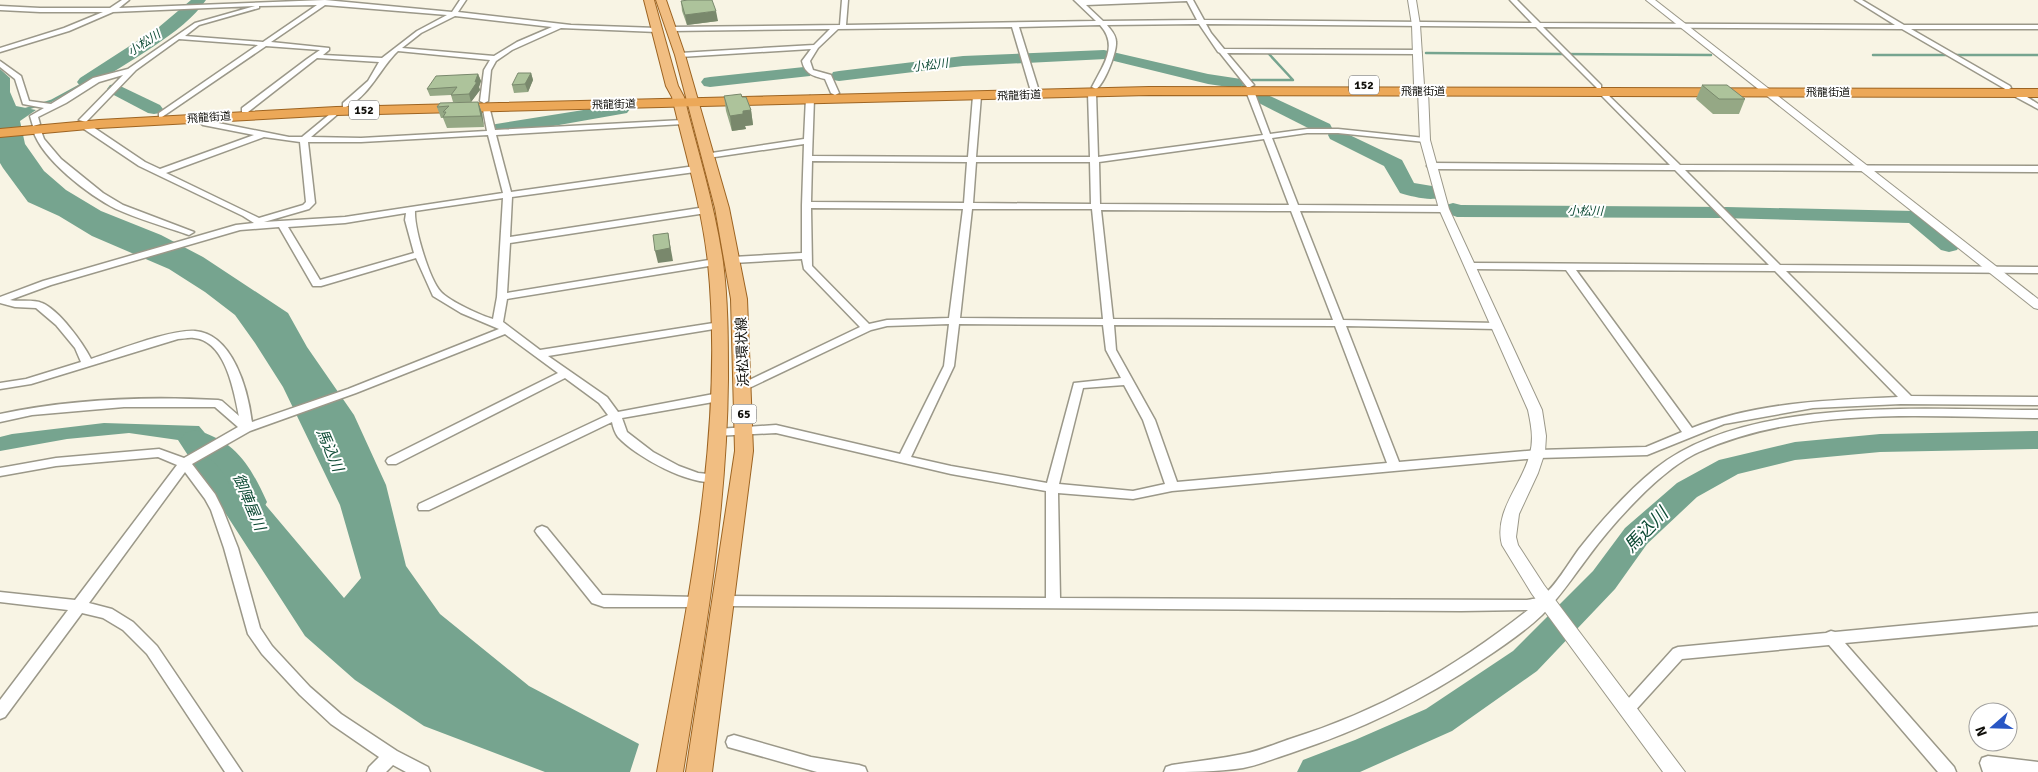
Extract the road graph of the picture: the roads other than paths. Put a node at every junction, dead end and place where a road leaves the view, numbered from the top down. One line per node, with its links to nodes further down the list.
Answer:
1 (126, 0): 19 (street)
2 (225, 0): 17 (street)
3 (279, 0): 16 (street)
4 (463, 0): 20 (street)
5 (649, 0): 32 (main road, 浜松環状線 / 65)
6 (661, 0): 31 (main road, 浜松環状線 / 65)
7 (845, 0): 27 (street)
8 (1185, 0): 15 (street)
9 (1190, 0): 21 (street)
10 (1412, 0): 24 (street)
11 (1513, 0): 25 (street)
12 (1650, 0): 28 (street)
13 (1858, 0): 29 (street)
14 (326, 2): 16 (street); 20 (street); 34 (street)
15 (1079, 2): 22 (street)
16 (270, 3): 17 (street); 33 (street)
17 (215, 5): 19 (street)
18 (0, 8): 19 (street)
19 (114, 9): 37 (street)
20 (454, 14): 26 (street); 36 (street)
21 (1202, 22): 22 (street); 24 (street); 38 (street)
22 (1101, 23): 23 (street); 52 (street)
23 (1015, 25): 27 (street); 46 (street)
24 (1416, 25): 25 (street); 39 (street)
25 (1537, 25): 28 (street); 50 (street)
26 (559, 26): 32 (street); 42 (street)
27 (840, 26): 31 (street); 35 (street)
28 (1683, 26): 29 (street); 51 (street)
29 (1904, 27): 30 (street); 53 (street)
30 (2038, 27)
31 (670, 29): 40 (main road, 浜松環状線 / 65)
32 (657, 30): 58 (main road, 浜松環状線 / 65)
33 (178, 38): 34 (street); 45 (street)
34 (263, 44): 41 (street); 64 (street)
35 (816, 47): 40 (street); 54 (street)
36 (396, 49): 42 (street); 43 (street)
37 (0, 50)
38 (1220, 51): 39 (street); 47 (street)
39 (1418, 52): 48 (street)
40 (680, 55): 58 (main road, 浜松環状線 / 65)
41 (316, 56): 43 (street); 63 (street)
42 (495, 58): 59 (street)
43 (384, 60): 62 (street)
44 (0, 63): 60 (street)
45 (129, 71): 60 (street); 67 (street)
46 (1034, 88): 52 (highway, 飛龍街道 / 152); 54 (highway, 飛龍街道 / 152)
47 (1250, 88): 48 (highway, 飛龍街道 / 152); 52 (highway, 飛龍街道 / 152); 73 (street)
48 (1421, 88): 50 (highway, 飛龍街道 / 152); 75 (street)
49 (2038, 88): 53 (highway, 飛龍街道 / 152)
50 (1600, 89): 51 (highway, 飛龍街道 / 152); 82 (street)
51 (1763, 89): 53 (highway, 飛龍街道 / 152); 83 (street)
52 (1094, 90): 56 (highway, 飛龍街道 / 152); 80 (street)
53 (2011, 90): 55 (highway, 飛龍街道 / 152); 61 (street)
54 (835, 93): 58 (highway, 飛龍街道 / 152)
55 (2038, 93)
56 (977, 96): 57 (highway, 飛龍街道 / 152); 79 (street)
57 (810, 98): 58 (highway, 飛龍街道 / 152); 76 (street)
58 (684, 99): 59 (highway, 飛龍街道 / 152); 66 (main road, 浜松環状線 / 65); 77 (main road, 浜松環状線 / 65)
59 (485, 104): 62 (highway, 飛龍街道 / 152); 70 (street)
60 (50, 106): 69 (street)
61 (2038, 107)
62 (341, 108): 63 (highway, 飛龍街道 / 152); 65 (highway, 飛龍街道 / 152); 74 (street)
63 (245, 110): 64 (highway, 飛龍街道 / 152)
64 (162, 115): 67 (highway, 飛龍街道 / 152)
65 (198, 118): 67 (highway, 飛龍街道 / 152); 72 (street)
66 (683, 122): 70 (street); 84 (main road, 浜松環状線 / 65)
67 (84, 123): 69 (highway, 飛龍街道 / 152); 86 (street)
68 (0, 127): 69 (highway, 飛龍街道 / 152)
69 (37, 127): 71 (highway, 飛龍街道 / 152); 99 (street)
70 (493, 132): 74 (street); 87 (street)
71 (0, 133)
72 (262, 135): 74 (street); 86 (street)
73 (1268, 136): 75 (street); 80 (street); 92 (street)
74 (304, 139): 88 (street)
75 (1425, 140): 81 (street)
76 (809, 142): 77 (street); 78 (street)
77 (708, 156): 103 (main road, 浜松環状線 / 65)
78 (809, 158): 79 (street); 89 (street)
79 (971, 159): 80 (street); 90 (street)
80 (1094, 160): 91 (street)
81 (1431, 166): 82 (street); 94 (street)
82 (1675, 166): 83 (street); 106 (street)
83 (1863, 168): 85 (street); 107 (street)
84 (695, 169): 87 (street); 95 (main road, 浜松環状線 / 65)
85 (2038, 169)
86 (160, 172): 96 (street)
87 (508, 196): 93 (street); 100 (street)
88 (309, 204): 96 (street); 98 (street)
89 (806, 204): 90 (street); 102 (street)
90 (968, 205): 91 (street); 112 (street)
91 (1096, 206): 92 (street); 113 (street)
92 (1295, 207): 94 (street); 114 (street)
93 (410, 209): 98 (street); 101 (street)
94 (1444, 209): 104 (street)
95 (706, 210): 100 (street); 103 (main road, 浜松環状線 / 65)
96 (260, 223): 97 (street); 99 (street)
97 (281, 223): 98 (street); 101 (street)
98 (311, 223)
99 (191, 236): 110 (street)
100 (505, 240): 109 (street)
101 (420, 254): 116 (street)
102 (807, 256): 103 (street); 118 (street)
103 (724, 261): 109 (street); 115 (main road, 浜松環状線 / 65); 124 (main road, 浜松環状線 / 65)
104 (1471, 266): 105 (street); 117 (street)
105 (1569, 267): 106 (street); 134 (street)
106 (1778, 268): 107 (street); 126 (street)
107 (1993, 270): 108 (street); 111 (street)
108 (2038, 270)
109 (502, 297): 116 (street)
110 (0, 300): 120 (street)
111 (2038, 305)
112 (954, 321): 113 (street); 118 (street); 136 (street)
113 (1107, 323): 114 (street); 122 (street)
114 (1340, 323): 117 (street); 139 (street)
115 (720, 325): 119 (street); 125 (main road, 浜松環状線 / 65)
116 (502, 326): 119 (street); 131 (street)
117 (1497, 326): 135 (street)
118 (866, 328): 124 (street)
119 (538, 354): 121 (street)
120 (88, 364): 123 (street); 131 (street)
121 (565, 374): 129 (street); 137 (street)
122 (1128, 381): 142 (street); 143 (street)
123 (0, 386)
124 (743, 387): 132 (main road, 浜松環状線 / 65)
125 (719, 397): 129 (street); 133 (main road, 浜松環状線 / 65)
126 (1908, 400): 127 (street); 134 (street)
127 (2038, 401)
128 (2038, 414): 148 (street)
129 (615, 416): 141 (street); 144 (street)
130 (0, 418): 131 (street)
131 (246, 428): 138 (street)
132 (744, 430): 133 (street); 136 (street); 147 (main road, 浜松環状線 / 65)
133 (718, 433): 141 (main road, 浜松環状線 / 65)
134 (1689, 433): 135 (street)
135 (1538, 454): 139 (street); 148 (street)
136 (904, 459): 143 (street)
137 (392, 461)
138 (185, 463): 140 (street); 151 (street); 157 (street)
139 (1394, 466): 142 (street)
140 (0, 472)
141 (714, 478): 149 (main road, 浜松環状線 / 65)
142 (1172, 487): 143 (street)
143 (1052, 488): 150 (street)
144 (424, 507)
145 (542, 531): 149 (street)
146 (0, 597): 151 (street)
147 (724, 601): 150 (street); 164 (main road, 浜松環状線 / 65)
148 (1546, 601): 150 (street); 154 (street); 166 (street)
149 (699, 602): 163 (main road, 浜松環状線 / 65)
150 (1053, 603)
151 (77, 606): 155 (street); 160 (street)
152 (2038, 619): 153 (street)
153 (1831, 637): 154 (street); 168 (street)
154 (1627, 709): 167 (street)
155 (0, 712)
156 (734, 742): 165 (street)
157 (391, 756): 161 (street); 162 (street)
158 (1991, 769): 159 (street)
159 (2038, 769)
160 (234, 772)
161 (375, 772)
162 (422, 772)
163 (670, 772)
164 (699, 772)
165 (859, 772)
166 (1172, 772)
167 (1675, 772)
168 (1948, 772)

